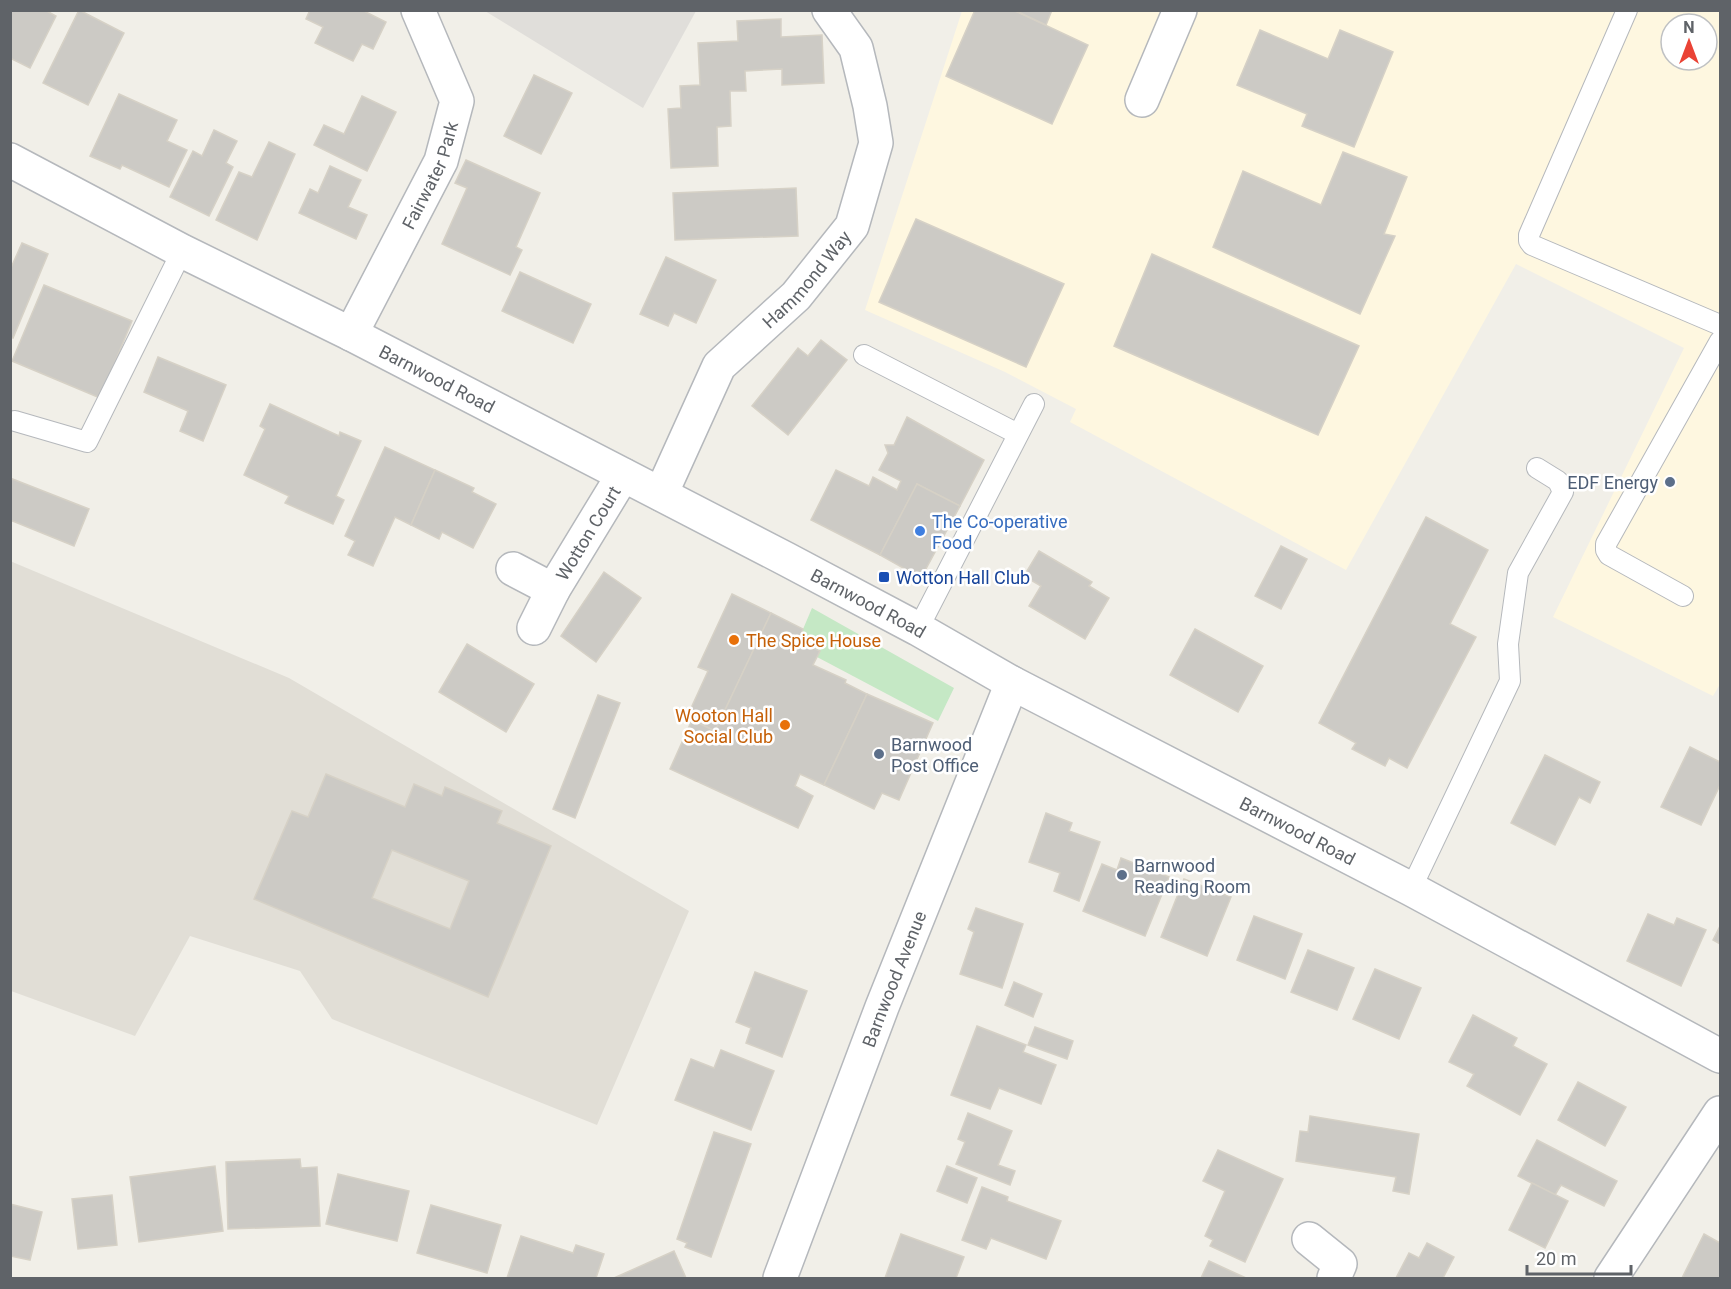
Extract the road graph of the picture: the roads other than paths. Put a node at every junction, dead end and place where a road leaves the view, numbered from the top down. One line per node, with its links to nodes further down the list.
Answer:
1 (418, 10): 9 (street, Fairwater Park)
2 (829, 10): 17 (street, Hammond Way)
3 (1180, 10): 5 (street)
4 (1627, 10): 8 (lane)
5 (1142, 100)
6 (10, 160): 7 (street, Barnwood Road)
7 (182, 251): 9 (street, Barnwood Road); 13 (lane)
8 (1720, 325)
9 (351, 334): 16 (street, Barnwood Road)
10 (1720, 341): 20 (lane)
11 (864, 355): 14 (lane)
12 (1034, 404): 14 (lane)
13 (15, 421)
14 (1018, 434): 22 (lane)
15 (1537, 468): 24 (lane)
16 (623, 475): 17 (street, Barnwood Road); 19 (street, Wotton Court)
17 (661, 494): 22 (street, Barnwood Road)
18 (513, 569): 19 (street, Wotton Court)
19 (553, 590): 21 (street, Wotton Court)
20 (1683, 596)
21 (534, 628)
22 (918, 629): 23 (street, Barnwood Road)
23 (1012, 683): 24 (street, Barnwood Road); 28 (street, Barnwood Avenue)
24 (1412, 889): 25 (street, Barnwood Road)
25 (1720, 1056)
26 (1720, 1113): 30 (street)
27 (1309, 1239): 29 (street)
28 (780, 1278)
29 (1334, 1278)
30 (1611, 1278)

